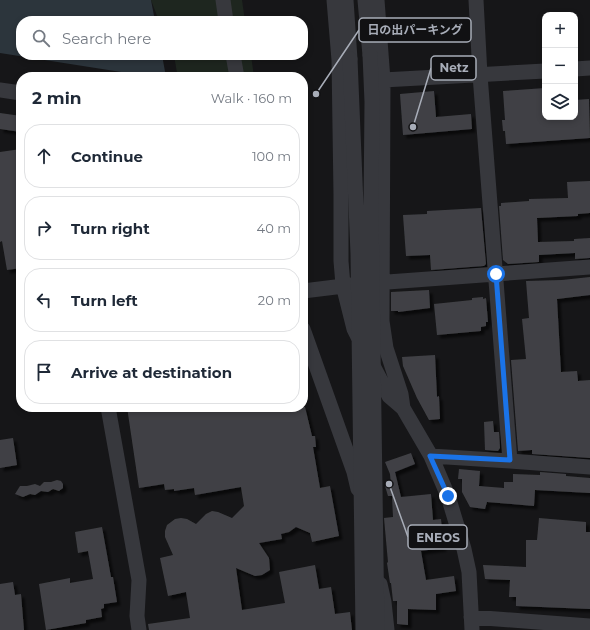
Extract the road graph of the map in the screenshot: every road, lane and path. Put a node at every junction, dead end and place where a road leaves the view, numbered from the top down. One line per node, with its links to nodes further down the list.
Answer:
1 (223, 0): 7 (street)
2 (334, 0): 20 (street)
3 (346, 0): 31 (street, bridge)
4 (365, 0): 32 (street, bridge)
5 (377, 0): 14 (street)
6 (476, 0): 13 (street)
7 (225, 16)
8 (234, 60): 12 (street)
9 (590, 68): 10 (street)
10 (578, 69)
11 (542, 71): 13 (street)
12 (236, 72)
13 (480, 75): 14 (street); 18 (street)
14 (383, 80): 19 (street)
15 (0, 90): 16 (street)
16 (16, 92)
17 (590, 267): 18 (street)
18 (496, 274): 19 (street); 26 (street)
19 (382, 283): 20 (street); 23 (street)
20 (343, 285): 21 (street); 23 (street)
21 (308, 290)
22 (308, 343): 33 (street)
23 (403, 408): 25 (street)
24 (109, 412): 30 (street)
25 (430, 456): 26 (street); 28 (street)
26 (510, 460): 27 (street)
27 (590, 467)
28 (471, 623): 29 (street)
29 (590, 626)
30 (139, 630)
31 (363, 630)
32 (377, 630)
33 (387, 630)

